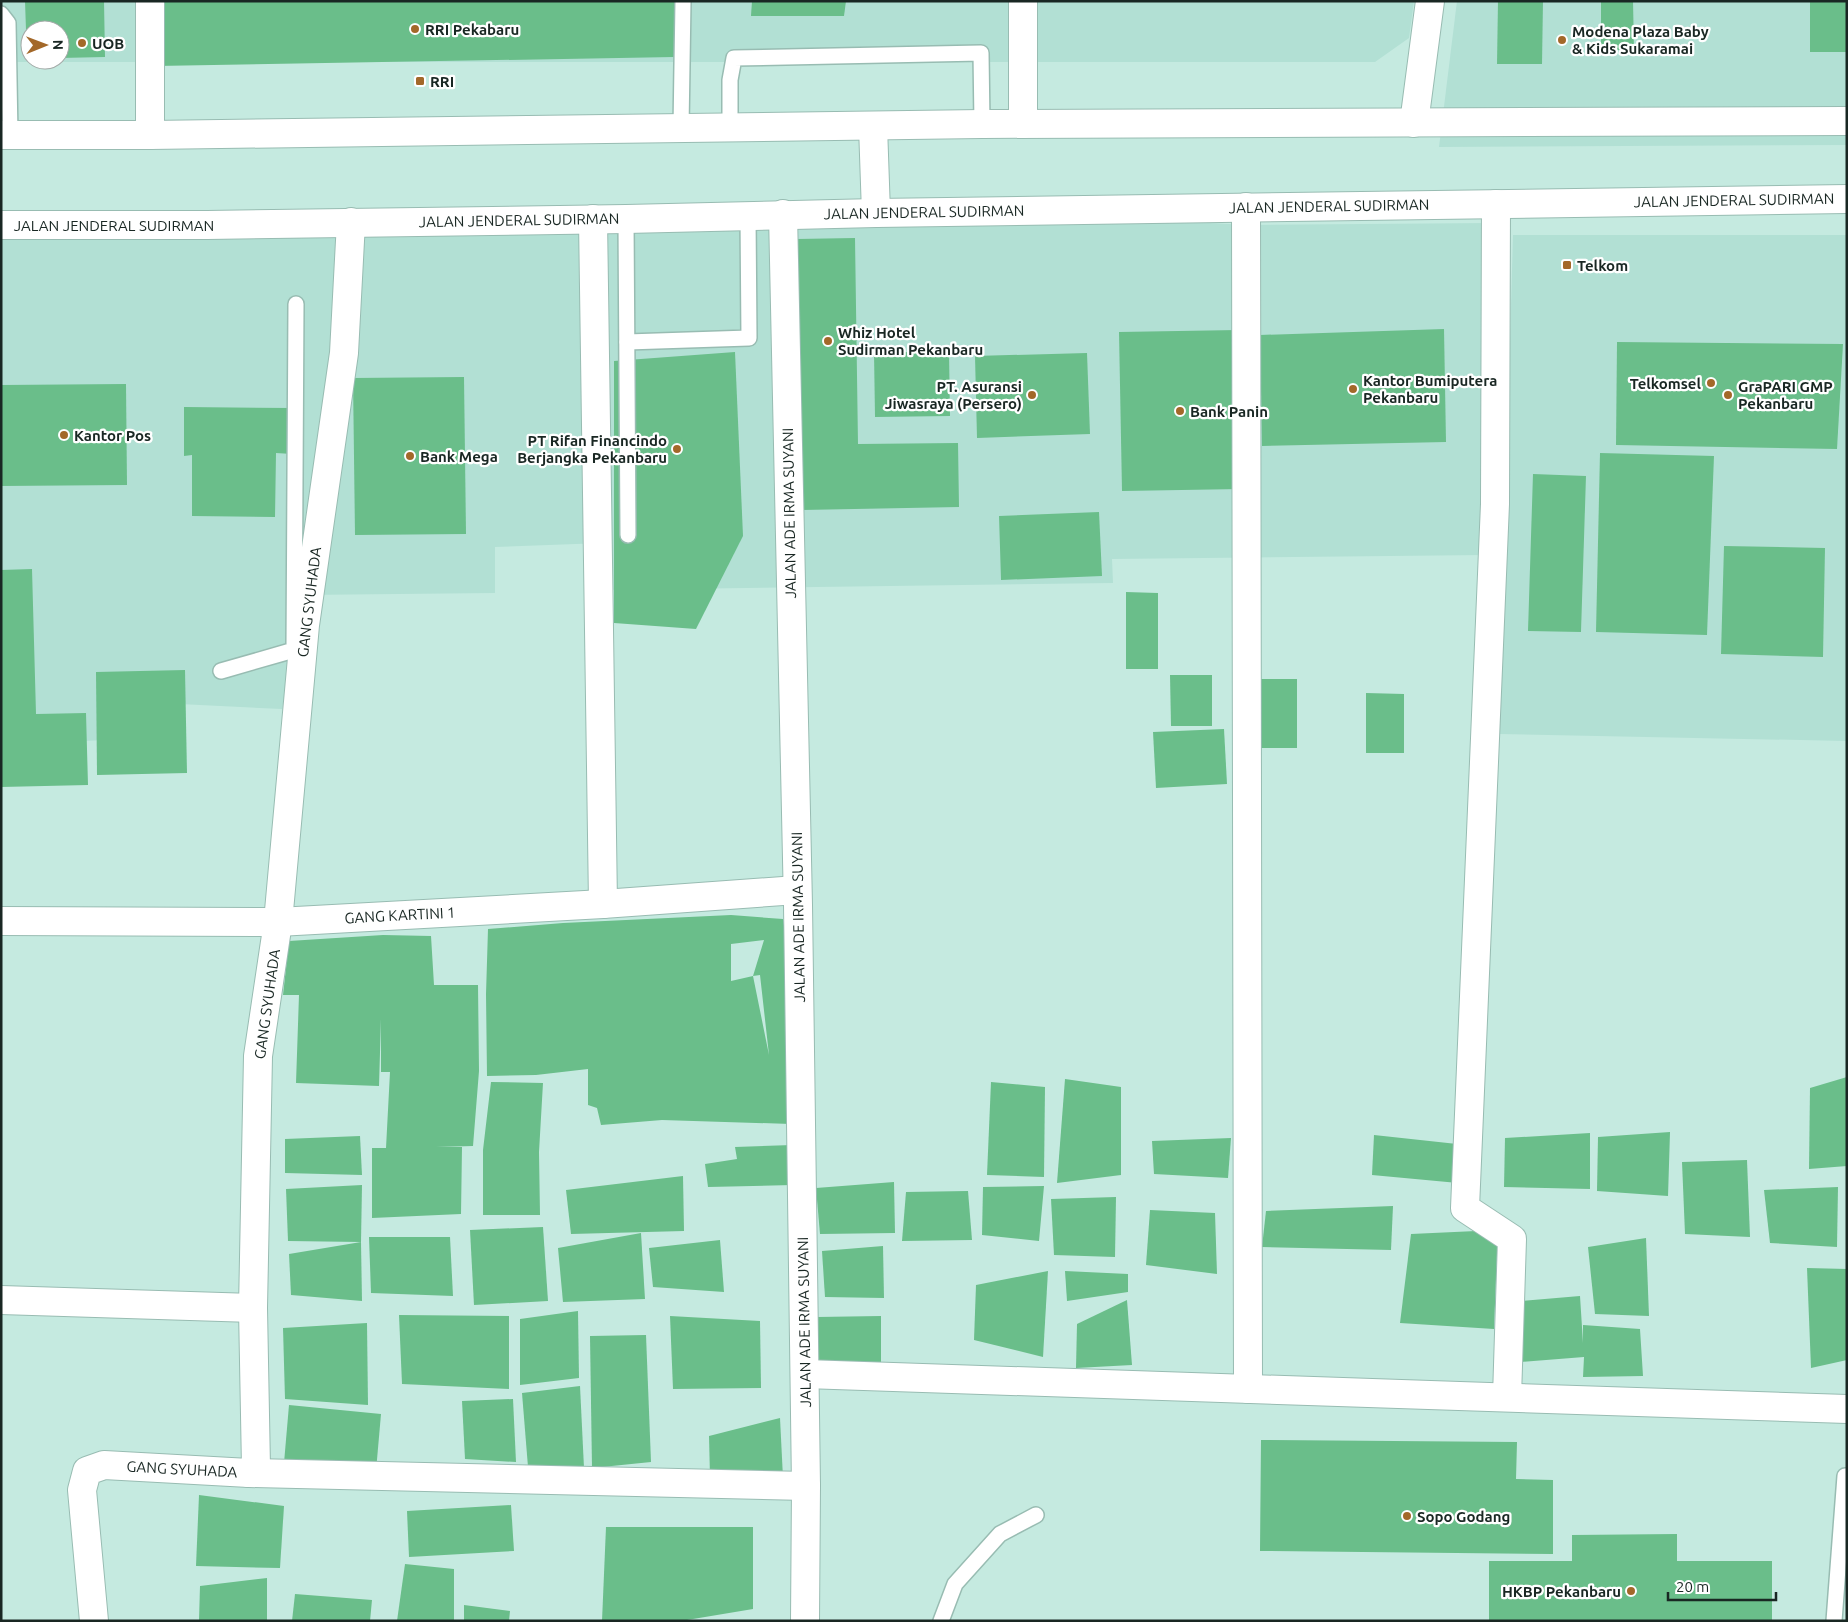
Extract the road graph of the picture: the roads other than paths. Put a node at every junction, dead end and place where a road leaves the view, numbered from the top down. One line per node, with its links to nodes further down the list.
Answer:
1 (150, 1): 13 (street)
2 (683, 1): 12 (lane)
3 (1023, 1): 9 (street)
4 (1430, 1): 7 (street)
5 (1, 14): 14 (lane)
6 (1847, 121): 7 (street)
7 (1414, 123): 9 (street)
8 (982, 124): 9 (street); 10 (street); 11 (lane)
9 (1023, 124)
10 (873, 126): 11 (street); 18 (street)
11 (730, 127): 12 (street)
12 (681, 128): 13 (street)
13 (150, 134): 14 (street)
14 (6, 135)
15 (1847, 199): 16 (street, JALAN JENDERAL SUDIRMAN)
16 (1496, 204): 17 (street, JALAN JENDERAL SUDIRMAN); 37 (street)
17 (1246, 207): 18 (street, JALAN JENDERAL SUDIRMAN); 36 (street)
18 (876, 212): 19 (street, JALAN JENDERAL SUDIRMAN)
19 (782, 214): 20 (street, JALAN JENDERAL SUDIRMAN); 29 (street, JALAN ADE IRMA SUYANI)
20 (748, 215): 22 (street, JALAN JENDERAL SUDIRMAN); 26 (lane)
21 (593, 219): 22 (street, JALAN JENDERAL SUDIRMAN); 23 (street, JALAN JENDERAL SUDIRMAN); 30 (street)
22 (626, 219): 26 (lane)
23 (351, 222): 24 (street, JALAN JENDERAL SUDIRMAN); 32 (street, GANG SYUHADA)
24 (1, 225)
25 (296, 304): 28 (lane)
26 (627, 342): 27 (lane)
27 (628, 535)
28 (221, 671)
29 (797, 890): 30 (street, GANG KARTINI 1); 35 (street, JALAN ADE IRMA SUYANI)
30 (603, 904): 32 (street, GANG KARTINI 1)
31 (1, 921): 32 (street, GANG KARTINI 1)
32 (278, 922): 34 (street, GANG SYUHADA)
33 (1, 1300): 34 (street)
34 (253, 1308): 39 (street, GANG SYUHADA)
35 (805, 1374): 36 (street); 41 (street, JALAN ADE IRMA SUYANI)
36 (1248, 1388): 37 (street)
37 (1507, 1397): 38 (street)
38 (1847, 1409)
39 (249, 1473): 41 (street); 43 (street, GANG SYUHADA)
40 (1847, 1476): 46 (lane)
41 (806, 1486): 44 (street, JALAN ADE IRMA SUYANI)
42 (1036, 1515): 45 (lane)
43 (94, 1621)
44 (805, 1621)
45 (940, 1621)
46 (1834, 1621)

